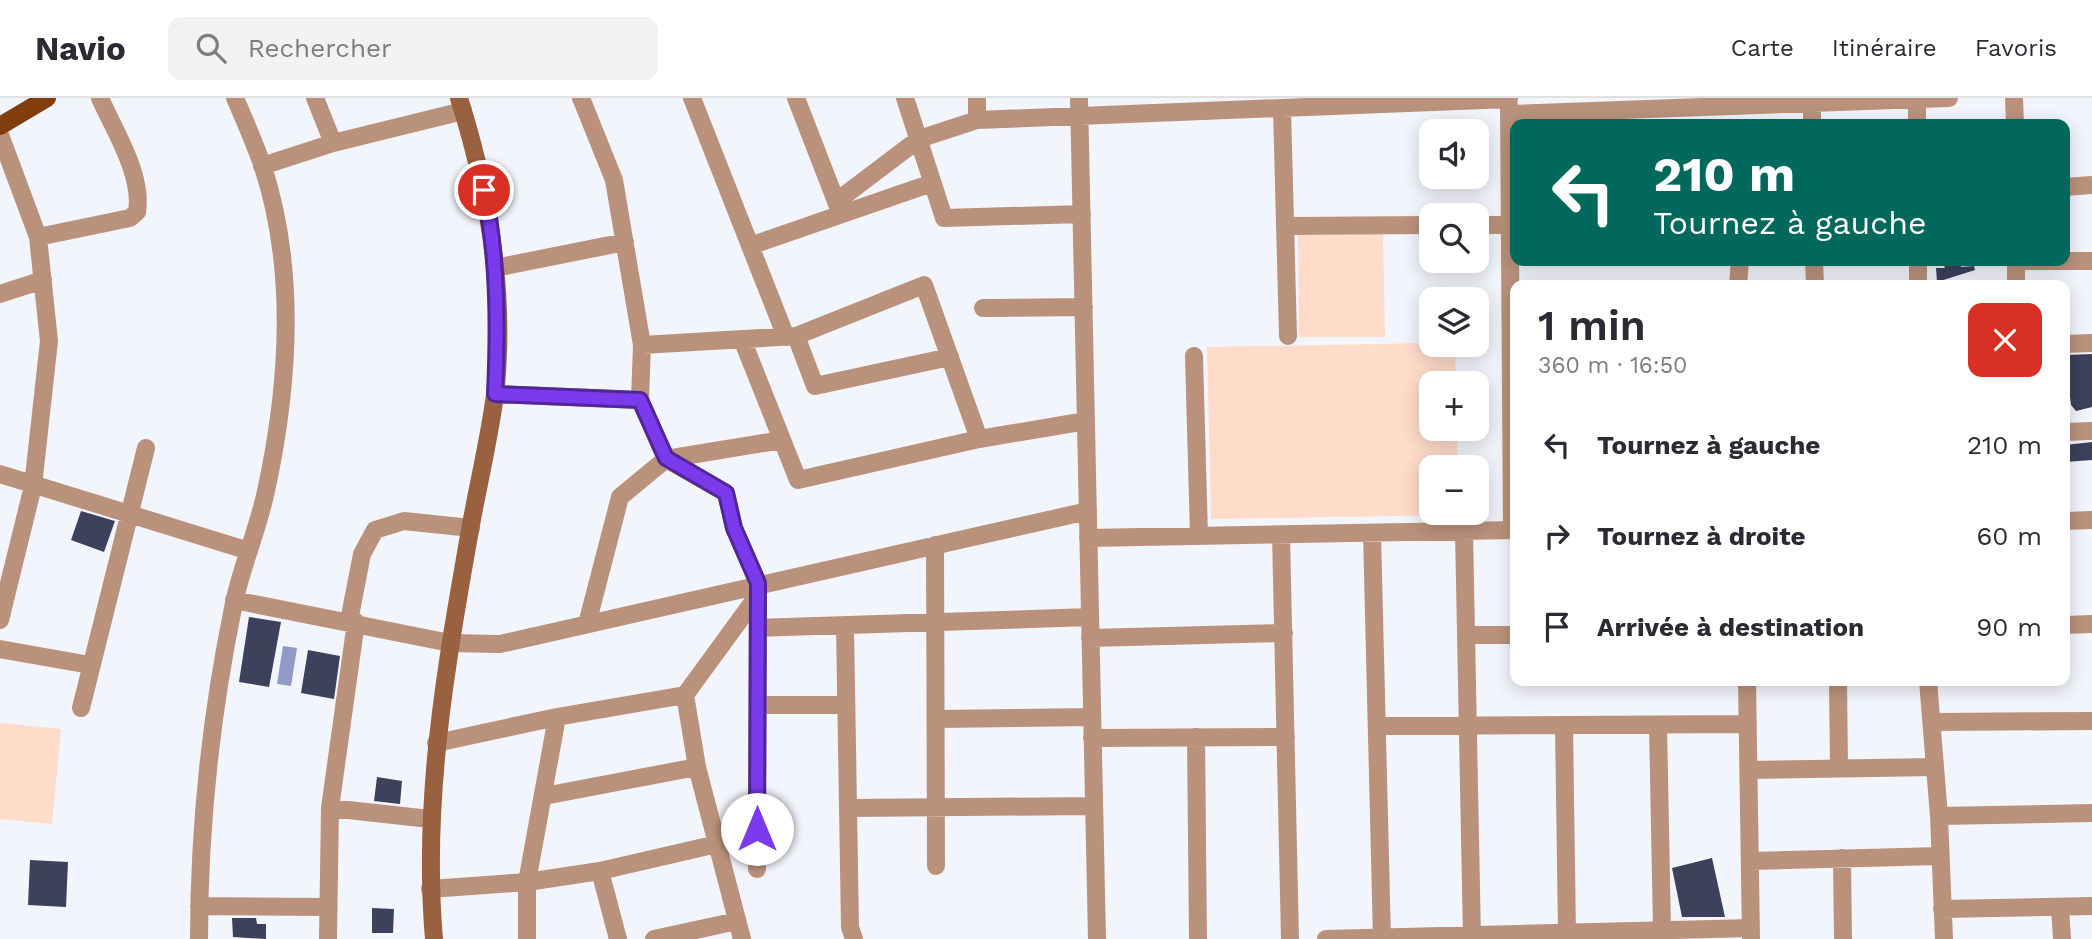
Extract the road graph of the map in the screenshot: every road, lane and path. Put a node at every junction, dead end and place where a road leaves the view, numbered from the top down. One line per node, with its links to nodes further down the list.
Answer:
1 (47, 98): 19 (main road)
2 (100, 98): 44 (street)
3 (236, 98): 34 (street)
4 (315, 98): 33 (street)
5 (581, 98): 45 (street)
6 (692, 98): 46 (street)
7 (796, 98): 38 (street)
8 (905, 98): 32 (street)
9 (977, 98): 28 (street)
10 (1079, 98): 24 (street)
11 (1949, 98): 13 (street)
12 (2014, 98): 27 (street)
13 (1917, 99): 18 (street); 26 (street)
14 (1412, 100): 16 (street); 22 (street)
15 (1776, 101): 17 (street); 18 (street)
16 (1320, 102): 23 (street)
17 (1699, 103): 22 (street)
18 (1812, 103): 25 (street)
19 (25, 104): 29 (main road)
20 (461, 104): 33 (street); 49 (street)
21 (1239, 104): 23 (street); 24 (street)
22 (1509, 104): 30 (street)
23 (1282, 108): 43 (street)
24 (1080, 117): 28 (street); 39 (street)
25 (1812, 119)
26 (1917, 119)
27 (2015, 119)
28 (977, 120): 32 (street)
29 (0, 126)
30 (1510, 130)
31 (0, 135): 44 (street)
32 (919, 139): 35 (street); 38 (street)
33 (333, 143): 34 (street)
34 (262, 166): 85 (street)
35 (932, 183): 38 (street); 39 (street)
36 (2092, 185): 37 (street)
37 (2070, 187)
38 (839, 207): 46 (street)
39 (1082, 214): 52 (street)
40 (1419, 225): 43 (street)
41 (1489, 225): 42 (street)
42 (1510, 225)
43 (1285, 226): 54 (street)
44 (38, 237): 50 (street)
45 (625, 242): 49 (street); 59 (street)
46 (750, 246): 55 (street)
47 (2070, 261): 48 (street)
48 (2092, 261)
49 (495, 268): 62 (street)
50 (43, 280): 51 (street); 72 (street)
51 (0, 294)
52 (1084, 307): 53 (street); 64 (street)
53 (983, 308)
54 (1288, 336)
55 (791, 337): 56 (street); 61 (street); 61 (street)
56 (742, 339): 59 (street); 68 (street)
57 (2092, 343): 58 (street)
58 (2070, 344)
59 (642, 345): 63 (street)
60 (1194, 356): 82 (street)
61 (950, 357): 67 (street)
62 (495, 394): 63 (street); 77 (street)
63 (640, 400): 70 (street)
64 (1086, 421): 67 (street); 73 (street)
65 (2092, 431): 66 (street)
66 (2070, 432)
67 (979, 439): 68 (street)
68 (782, 440): 70 (street)
69 (146, 448): 74 (street)
70 (666, 458): 86 (street); 92 (street)
71 (0, 474): 72 (street)
72 (33, 486): 74 (street); 89 (street)
73 (1088, 511): 83 (street); 84 (street)
74 (129, 515): 85 (street); 103 (street)
75 (2070, 520): 76 (street)
76 (2092, 520)
77 (471, 528): 90 (street); 101 (street)
78 (1510, 530): 79 (street)
79 (1464, 531): 80 (street); 98 (street)
80 (1372, 533): 81 (street); 119 (street)
81 (1281, 535): 82 (street); 97 (street)
82 (1199, 536): 83 (street)
83 (1088, 538): 88 (street)
84 (935, 545): 86 (street); 91 (street)
85 (248, 551): 87 (street)
86 (758, 589): 92 (street); 96 (street); 107 (street)
87 (234, 600): 90 (street); 146 (street)
88 (1090, 617): 91 (street); 100 (street)
89 (0, 620)
90 (352, 622): 101 (street); 132 (street)
91 (936, 622): 95 (street); 113 (street)
92 (587, 624): 101 (street)
93 (2092, 624): 94 (street)
94 (2070, 625)
95 (845, 626): 96 (street); 109 (street)
96 (758, 628): 108 (street)
97 (1283, 633): 100 (street); 122 (street)
98 (1466, 635): 99 (street); 120 (street)
99 (1510, 635)
100 (1090, 638): 112 (street)
101 (450, 643): 124 (street)
102 (0, 649): 103 (street)
103 (90, 665): 110 (street)
104 (1747, 686): 116 (street)
105 (1839, 686): 127 (street)
106 (1928, 686): 115 (street)
107 (685, 695): 111 (street); 125 (street)
108 (758, 705): 109 (street); 142 (street)
109 (846, 705): 133 (street)
110 (81, 708)
111 (557, 717): 124 (street); 129 (street)
112 (1092, 717): 113 (street); 123 (street)
113 (937, 719): 131 (street)
114 (2092, 721): 115 (street)
115 (1931, 722): 126 (street)
116 (1748, 724): 118 (street); 128 (street)
117 (1564, 725): 118 (street); 120 (street); 153 (street)
118 (1658, 725): 152 (street)
119 (1377, 726): 120 (street); 156 (street)
120 (1468, 726): 155 (street)
121 (1196, 737): 122 (street); 123 (street); 166 (street)
122 (1286, 737): 167 (street)
123 (1093, 738): 130 (street)
124 (436, 743): 136 (street)
125 (697, 767): 129 (street); 137 (street)
126 (1935, 767): 127 (street); 135 (street)
127 (1839, 768): 128 (street)
128 (1749, 770): 140 (street)
129 (544, 796): 144 (street)
130 (1094, 806): 131 (street); 165 (street)
131 (938, 807): 133 (street); 141 (street)
132 (330, 808): 136 (street); 148 (street)
133 (849, 808): 164 (street)
134 (2092, 813): 135 (street)
135 (1939, 816): 138 (street)
136 (430, 819): 145 (street)
137 (717, 844): 143 (street); 151 (street)
138 (1940, 856): 139 (street); 150 (street)
139 (1842, 858): 140 (street); 169 (street)
140 (1750, 861): 154 (street)
141 (936, 866)
142 (757, 869)
143 (600, 871): 144 (street); 161 (street)
144 (527, 882): 145 (street); 160 (street)
145 (430, 889): 159 (street)
146 (199, 906): 148 (street); 157 (street)
147 (2092, 906): 149 (street)
148 (326, 907): 158 (street)
149 (2060, 907): 150 (street); 171 (street)
150 (1942, 909): 170 (street)
151 (737, 921): 162 (street); 163 (street)
152 (1662, 930): 153 (street); 154 (street)
153 (1567, 933): 155 (street)
154 (1751, 934)
155 (1472, 937): 156 (street)
156 (1382, 938): 168 (street)
157 (199, 939)
158 (328, 939)
159 (434, 939)
160 (527, 939)
161 (618, 939)
162 (654, 939)
163 (742, 939)
164 (854, 939)
165 (1097, 939)
166 (1198, 939)
167 (1290, 939)
168 (1326, 939)
169 (1843, 939)
170 (1944, 939)
171 (2062, 939)

